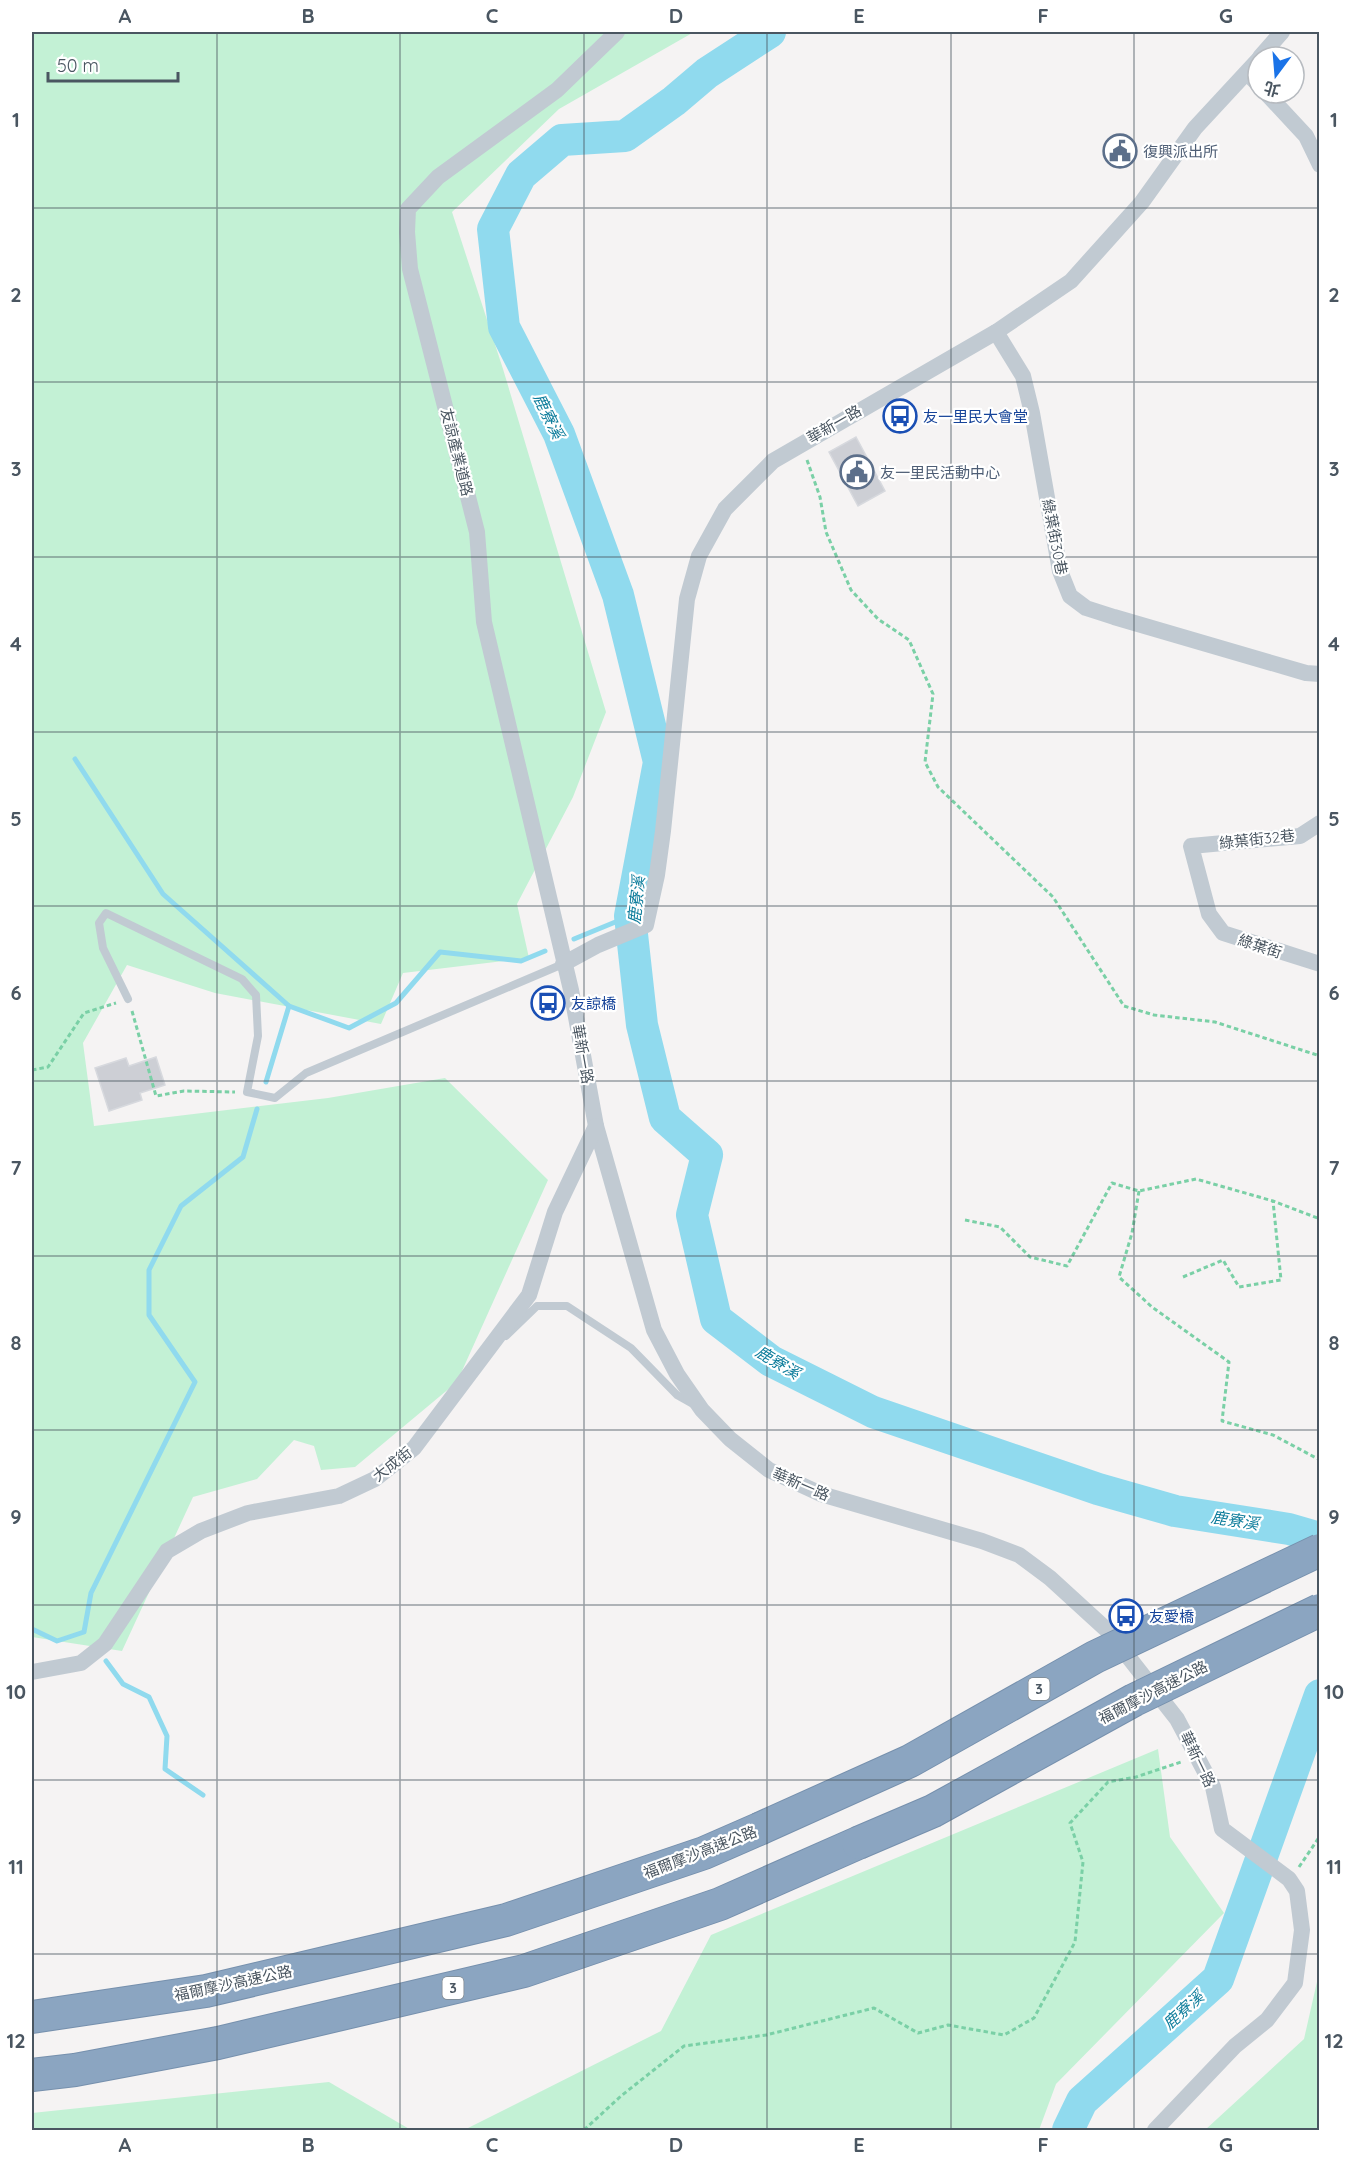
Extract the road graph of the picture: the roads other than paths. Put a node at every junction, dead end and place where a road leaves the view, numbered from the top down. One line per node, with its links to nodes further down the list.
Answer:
1 (616, 32): 11 (street, 友諒產業道路)
2 (1282, 32): 3 (street, 華新一路)
3 (1273, 45)
4 (1246, 78): 7 (street, 華新一路)
5 (1277, 105): 6 (street)
6 (1320, 165)
7 (996, 332): 8 (street, 綠葉街30巷); 11 (street, 華新一路)
8 (1320, 674)
9 (1320, 823): 10 (street, 綠葉街32巷)
10 (1191, 846): 12 (street, 綠葉街)
11 (563, 964): 13 (lane); 14 (street, 華新一路)
12 (1320, 964)
13 (128, 999)
14 (596, 1126): 15 (street, 大成街); 16 (street, 華新一路)
15 (471, 1370): 16 (lane); 19 (street, 大成街)
16 (702, 1410): 22 (street, 華新一路)
17 (1320, 1550): 20 (highway, 福爾摩沙高速公路 / 3, bridge)
18 (1320, 1610): 21 (highway, 福爾摩沙高速公路 / 3, bridge)
19 (32, 1672)
20 (32, 2018)
21 (32, 2075)
22 (1155, 2130)

